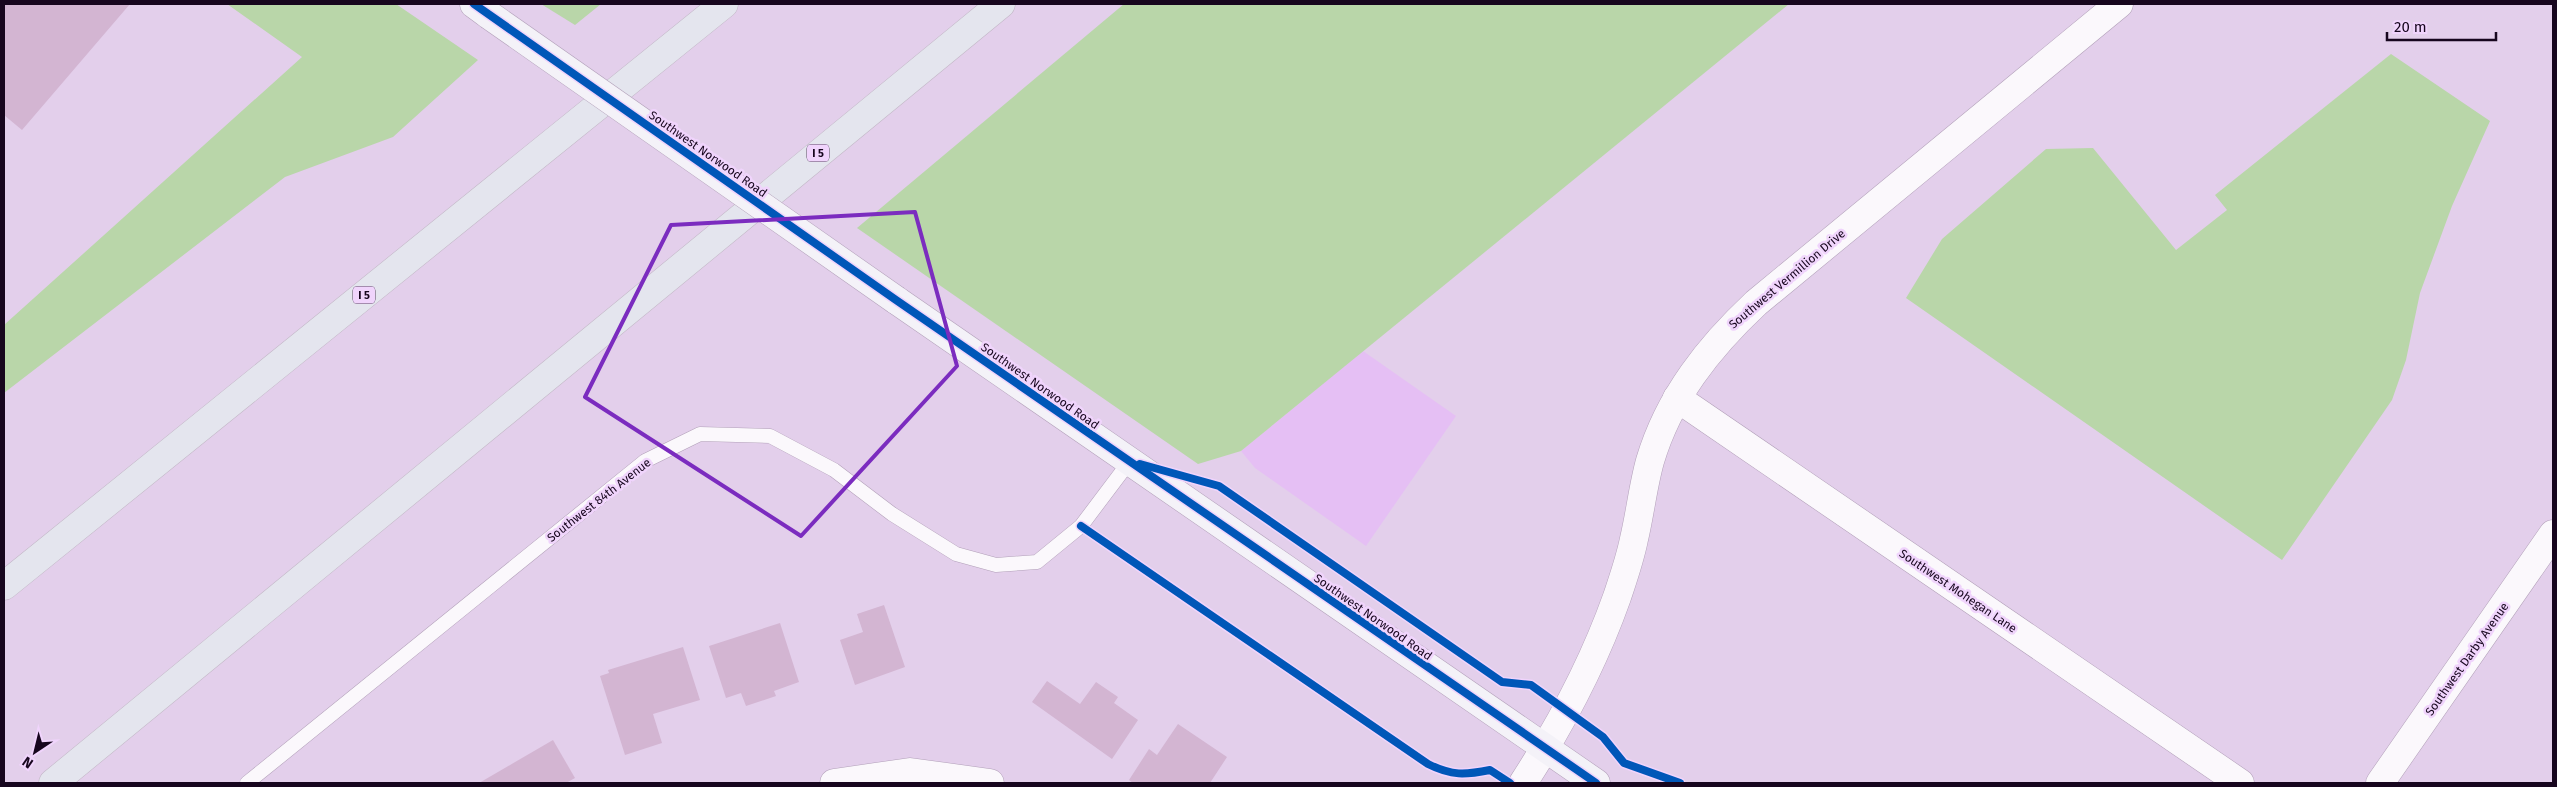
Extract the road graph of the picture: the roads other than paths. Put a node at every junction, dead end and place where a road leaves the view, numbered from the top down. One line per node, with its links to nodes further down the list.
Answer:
1 (724, 4): 8 (highway, I 5)
2 (1000, 4): 10 (highway, I 5)
3 (2119, 4): 5 (street, Southwest Vermillion Drive)
4 (482, 9): 6 (street, Southwest Norwood Road, bridge)
5 (1677, 398): 9 (street, Southwest Vermillion Drive); 16 (street, Southwest Mohegan Lane)
6 (1130, 461): 9 (street, Southwest Norwood Road); 11 (lane, Southwest 84th Avenue)
7 (2553, 534): 17 (street, Southwest Darby Avenue)
8 (4, 586)
9 (1546, 747): 14 (street, Southwest Vermillion Drive); 15 (street, Southwest Norwood Road)
10 (53, 783)
11 (247, 783)
12 (834, 783): 13 (street)
13 (990, 783)
14 (1523, 783)
15 (1596, 783)
16 (2240, 783)
17 (2380, 783)

